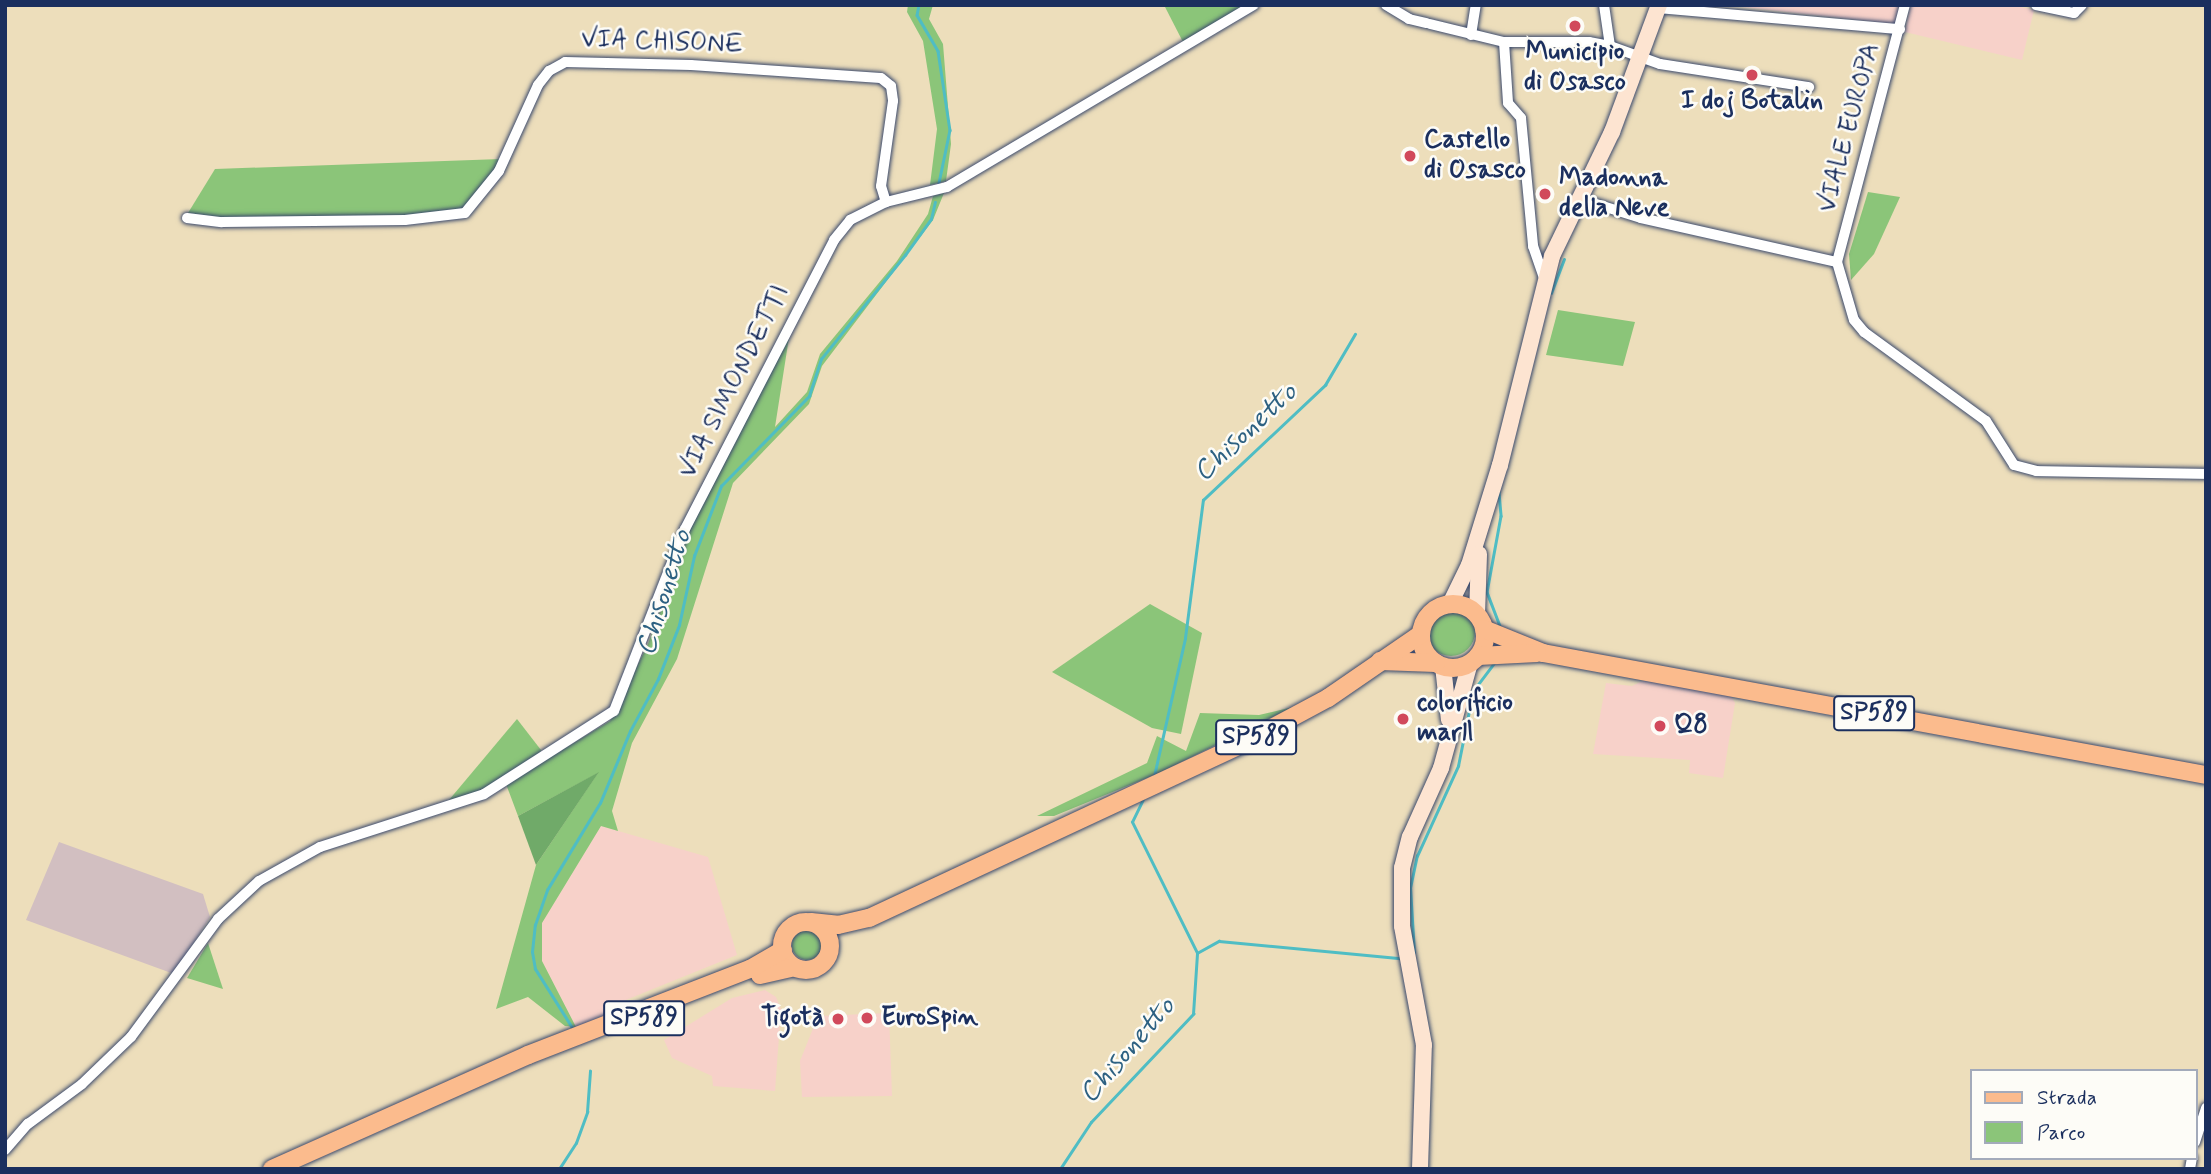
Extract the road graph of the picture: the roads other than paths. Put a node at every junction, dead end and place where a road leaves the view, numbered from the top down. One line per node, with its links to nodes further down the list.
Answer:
1 (1254, 5): 16 (street, VIA SIMONDETTI)
2 (1386, 5): 10 (street)
3 (1476, 5): 10 (street)
4 (1604, 5): 12 (street)
5 (1905, 5): 9 (street, VIALE EUROPA)
6 (2036, 5): 7 (street)
7 (2082, 5)
8 (1659, 7): 9 (street); 13 (street, SP589)
9 (1900, 29): 18 (street, VIALE EUROPA)
10 (1471, 35): 11 (street)
11 (1504, 42): 12 (street); 19 (street)
12 (1610, 46): 13 (street)
13 (1641, 58): 14 (street); 15 (street, SP589)
14 (1809, 87)
15 (1577, 198): 18 (street); 19 (street, SP589)
16 (886, 202): 17 (street, VIA CHISONE); 39 (street, VIA SIMONDETTI)
17 (187, 218)
18 (1837, 262): 20 (street)
19 (1545, 281): 21 (street, SP589)
20 (2206, 474)
21 (1489, 497): 22 (street, SP589); 23 (street, SP589)
22 (1450, 604): 23 (main road, SP589); 24 (main road, SP589)
23 (1481, 622): 25 (main road, SP589); 26 (main road, SP589)
24 (1421, 634): 27 (main road, SP589); 28 (main road)
25 (1542, 653): 26 (main road, SP589); 30 (main road, SP589)
26 (1474, 660): 28 (main road, SP589); 29 (street)
27 (1380, 662): 28 (main road, SP589); 31 (main road, SP589)
28 (1440, 665): 29 (street)
29 (1451, 736): 41 (street)
30 (2206, 775)
31 (869, 918): 32 (main road, SP589); 34 (main road, SP589)
32 (811, 922): 33 (main road, SP589); 34 (main road)
33 (783, 950): 35 (main road); 36 (main road, SP589)
34 (829, 953): 35 (main road, SP589)
35 (794, 967): 36 (main road, SP589)
36 (494, 1073): 40 (main road, SP589)
37 (2206, 1108): 38 (street)
38 (2197, 1136)
39 (5, 1150)
40 (272, 1169)
41 (1420, 1169)

